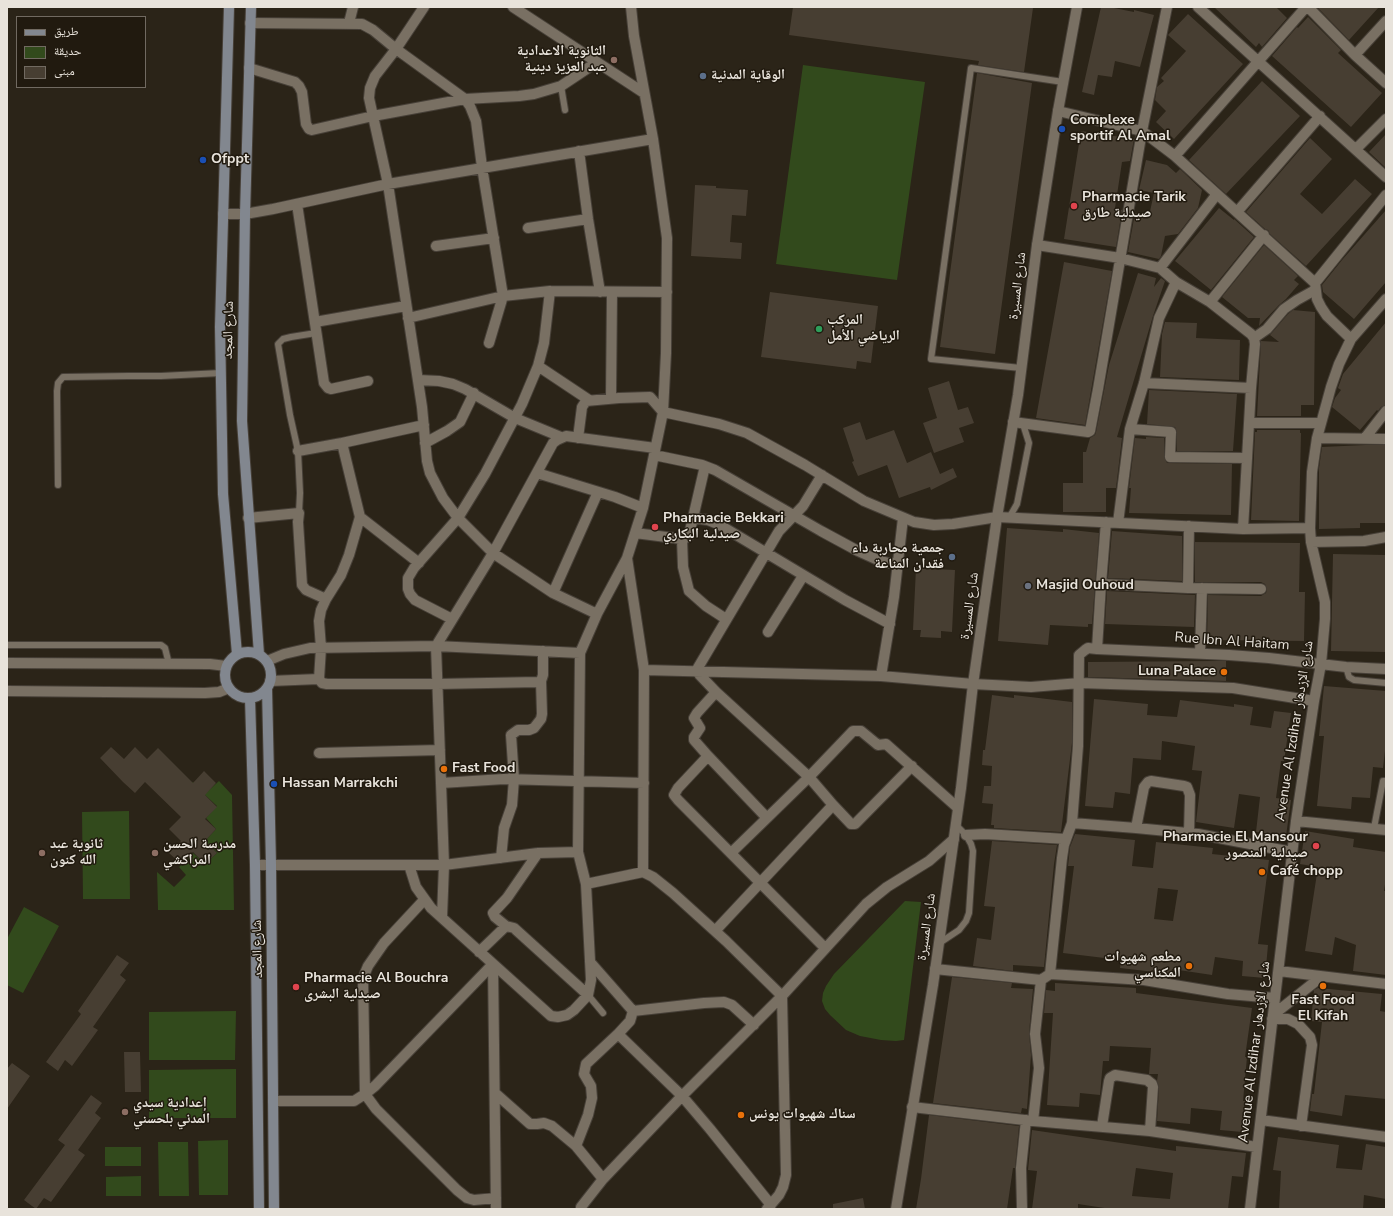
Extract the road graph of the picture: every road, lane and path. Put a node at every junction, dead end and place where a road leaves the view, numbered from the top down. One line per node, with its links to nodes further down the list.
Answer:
1 (229, 7): 41 (main road, شارع المجد)
2 (250, 7): 11 (main road, شارع المجد)
3 (353, 7): 12 (street)
4 (424, 7): 14 (street)
5 (513, 7): 16 (street)
6 (631, 7): 22 (street)
7 (1077, 7): 19 (street, شارع المسيرة)
8 (1167, 7): 29 (street)
9 (1198, 7): 17 (street)
10 (1307, 7): 15 (street); 17 (street)
11 (250, 23): 12 (street); 18 (main road, شارع المجد)
12 (350, 23): 14 (street)
13 (1386, 23): 15 (street)
14 (396, 49): 23 (street); 26 (street)
15 (1355, 55): 20 (street)
16 (597, 62): 21 (street); 22 (street)
17 (1258, 62): 27 (street); 33 (street)
18 (249, 68): 26 (street); 42 (main road, شارع المجد)
19 (1063, 82): 25 (street, شارع المسيرة); 68 (lane)
20 (1386, 83)
21 (561, 86): 23 (street); 24 (lane)
22 (644, 93): 30 (street)
23 (465, 99): 26 (street); 34 (street)
24 (565, 110)
25 (1058, 111): 29 (street); 47 (street, شارع المسيرة)
26 (373, 116): 36 (street)
27 (1320, 116): 31 (street); 40 (street)
28 (1386, 119): 31 (street)
29 (1142, 130): 33 (street); 49 (street)
30 (653, 139): 32 (street); 56 (street)
31 (1356, 150): 35 (street)
32 (579, 151): 34 (street); 43 (street)
33 (1175, 156): 37 (street)
34 (482, 167): 36 (street); 46 (street)
35 (1386, 177)
36 (388, 184): 39 (street); 60 (street)
37 (1217, 194): 40 (street); 50 (street)
38 (1386, 195): 52 (street)
39 (297, 204): 42 (street); 62 (street)
40 (1237, 212): 45 (street)
41 (223, 214): 42 (street); 69 (main road, شارع المجد)
42 (245, 214): 105 (main road, شارع المجد)
43 (588, 219): 44 (street); 54 (street)
44 (528, 228)
45 (1264, 235): 52 (street); 58 (street)
46 (494, 238): 48 (street); 57 (street)
47 (1037, 245): 49 (street); 68 (street, شارع المسيرة)
48 (436, 246)
49 (1120, 258): 50 (street); 80 (street)
50 (1160, 268): 51 (street)
51 (1176, 282): 58 (street); 72 (street)
52 (1315, 287): 64 (street); 65 (street)
53 (550, 291): 54 (street); 57 (street); 67 (street)
54 (600, 292): 55 (street)
55 (612, 292): 56 (street); 75 (street)
56 (666, 292): 78 (street)
57 (503, 296): 61 (street); 66 (street)
58 (1210, 302): 64 (street)
59 (1385, 303): 65 (street, Avenue Al Izdihar شارع الإزدهار)
60 (406, 306): 61 (street); 62 (street)
61 (408, 318): 70 (street)
62 (315, 322): 63 (street)
63 (316, 333): 71 (street); 92 (lane)
64 (1254, 338): 73 (street)
65 (1351, 339): 82 (street, Avenue Al Izdihar شارع الإزدهار)
66 (488, 343)
67 (538, 366): 76 (street); 79 (street)
68 (1021, 368): 80 (street, شارع المسيرة)
69 (221, 373): 98 (lane); 143 (main road, شارع المجد)
70 (418, 380): 74 (street); 83 (street)
71 (368, 381)
72 (1144, 383): 73 (street); 84 (street)
73 (1251, 388): 81 (street)
74 (474, 393): 79 (street); 91 (street)
75 (612, 398): 76 (street); 78 (street)
76 (589, 400): 86 (street)
77 (1386, 411): 88 (street)
78 (664, 412): 93 (street); 97 (street)
79 (515, 418): 85 (street); 106 (street)
80 (1018, 423): 104 (street, شارع المسيرة); 109 (lane)
81 (1249, 423): 82 (street); 94 (street)
82 (1321, 423): 87 (street, Avenue Al Izdihar شارع الإزدهار)
83 (424, 425): 90 (street); 91 (street)
84 (1130, 429): 94 (street); 111 (street)
85 (561, 437): 86 (street); 96 (street)
86 (578, 438): 93 (street)
87 (1317, 438): 88 (street); 113 (street, Avenue Al Izdihar شارع الإزدهار)
88 (1366, 438): 89 (street)
89 (1386, 439)
90 (342, 443): 92 (street); 103 (street)
91 (425, 443): 106 (street)
92 (298, 451): 101 (lane)
93 (655, 451): 95 (street); 100 (street)
94 (1247, 458): 114 (street)
95 (705, 466): 102 (street); 107 (street)
96 (537, 473): 99 (street); 119 (street)
97 (822, 475): 102 (street); 108 (street)
98 (58, 485)
99 (598, 492): 100 (street); 129 (street)
100 (643, 508): 115 (street)
101 (298, 513): 105 (street); 130 (street)
102 (794, 515): 120 (street); 123 (street)
103 (360, 516): 122 (street); 130 (street)
104 (997, 517): 108 (street); 109 (street); 159 (street, شارع المسيرة)
105 (248, 518): 144 (main road, شارع المجد)
106 (458, 518): 119 (street); 122 (street)
107 (693, 518): 117 (street); 120 (street)
108 (903, 518): 123 (street)
109 (1009, 518): 110 (street)
110 (1106, 522): 111 (street); 125 (street)
111 (1118, 522): 112 (street)
112 (1189, 526): 114 (street); 126 (street)
113 (1310, 528): 114 (street); 118 (street, Avenue Al Izdihar شارع الإزدهار)
114 (1244, 529)
115 (636, 533): 117 (street); 121 (street)
116 (1386, 538): 118 (street)
117 (682, 539): 133 (street)
118 (1311, 542): 147 (street, Avenue Al Izdihar شارع الإزدهار)
119 (494, 553): 129 (street); 132 (street)
120 (766, 553): 124 (street); 133 (street)
121 (627, 558): 131 (street); 151 (street)
122 (419, 563): 132 (street)
123 (898, 563): 134 (street)
124 (803, 576): 134 (street); 135 (street)
125 (1101, 584): 126 (street); 139 (street)
126 (1188, 588): 127 (street)
127 (1202, 588): 128 (street); 142 (street)
128 (1260, 589)
129 (553, 593): 131 (street)
130 (326, 599): 138 (street)
131 (597, 614): 141 (street)
132 (452, 619): 137 (street)
133 (726, 620): 152 (street)
134 (890, 624): 153 (street)
135 (768, 632)
136 (7, 645): 146 (lane)
137 (436, 646): 138 (street); 140 (street); 158 (street)
138 (320, 648): 144 (street); 154 (street)
139 (1097, 649): 142 (street, Rue Ibn Al Haitam); 156 (street, Rue Ibn Al Haitam)
140 (543, 652): 141 (street); 155 (street)
141 (580, 653): 172 (street)
142 (1200, 653): 147 (street, Rue Ibn Al Haitam)
143 (237, 654): 144 (main road); 148 (main road)
144 (263, 657): 160 (main road)
145 (7, 663): 146 (street)
146 (169, 664): 148 (street)
147 (1321, 664): 149 (street, Rue Ibn Al Haitam); 165 (street, Avenue Al Izdihar شارع الإزدهار)
148 (226, 666): 161 (main road)
149 (1346, 667): 150 (street, Rue Ibn Al Haitam); 157 (lane)
150 (1386, 668)
151 (644, 670): 152 (street); 175 (street)
152 (696, 671): 153 (street); 163 (street)
153 (881, 676): 159 (street)
154 (319, 679): 158 (street); 160 (street)
155 (541, 681): 158 (street); 171 (street)
156 (1080, 683): 159 (street); 165 (street); 180 (street)
157 (1386, 683)
158 (437, 684): 166 (street)
159 (973, 684): 177 (street, شارع المسيرة)
160 (269, 685): 164 (main road); 195 (main road, شارع المجد)
161 (229, 688): 162 (street); 164 (main road)
162 (7, 691)
163 (716, 692): 168 (street); 170 (street)
164 (250, 698): 194 (main road, شارع المجد)
165 (1314, 700): 179 (street, Avenue Al Izdihar شارع الإزدهار)
166 (440, 750): 167 (street); 174 (street)
167 (319, 753)
168 (708, 756): 178 (street); 192 (street)
169 (912, 766): 170 (street); 176 (street); 177 (street)
170 (809, 777): 176 (street); 178 (street)
171 (514, 779): 172 (street); 174 (street); 193 (street)
172 (578, 781): 175 (street); 189 (street)
173 (1386, 781): 183 (lane)
174 (441, 783): 197 (street)
175 (644, 783): 198 (street)
176 (833, 805): 199 (street)
177 (958, 808): 181 (street, شارع المسيرة)
178 (767, 818): 192 (street)
179 (1296, 822): 183 (street); 190 (street, Avenue Al Izdihar شارع الإزدهار)
180 (1072, 823): 182 (street); 188 (street)
181 (956, 825): 186 (lane); 187 (street, شارع المسيرة)
182 (1136, 828): 185 (street); 185 (street)
183 (1374, 828): 184 (street)
184 (1386, 830)
185 (1189, 833): 190 (street)
186 (966, 835): 188 (street); 205 (lane)
187 (954, 839): 205 (street, شارع المسيرة); 206 (street)
188 (1066, 839): 212 (street)
189 (578, 852): 191 (street); 200 (street)
190 (1292, 852): 211 (street, Avenue Al Izdihar شارع الإزدهار)
191 (538, 853): 193 (street); 203 (street)
192 (731, 853): 199 (street)
193 (501, 858): 197 (street)
194 (255, 864): 195 (street); 239 (main road, شارع المجد)
195 (271, 864): 196 (street); 226 (main road, شارع المجد)
196 (409, 865): 197 (street); 201 (street)
197 (444, 865): 202 (street)
198 (643, 872): 200 (street); 204 (street)
199 (760, 882): 204 (street); 206 (street)
200 (586, 884): 208 (street)
201 (424, 900): 202 (street); 224 (street)
202 (442, 917): 207 (street)
203 (506, 926): 207 (street); 215 (street)
204 (715, 931): 216 (street)
205 (938, 944): 210 (street, شارع المسيرة)
206 (825, 948): 216 (street)
207 (479, 952): 209 (street)
208 (590, 962): 215 (street); 218 (street)
209 (493, 964): 215 (street); 223 (street); 224 (street)
210 (935, 969): 212 (street); 227 (street, شارع المسيرة)
211 (1279, 971): 213 (street); 217 (street, Avenue Al Izdihar شارع الإزدهار)
212 (1045, 977): 217 (street); 229 (street)
213 (1321, 977): 214 (street); 220 (street)
214 (1386, 984)
215 (588, 995): 219 (lane)
216 (782, 996): 221 (street); 238 (street)
217 (1275, 998): 220 (street, Avenue Al Izdihar شارع الإزدهار)
218 (633, 1011): 221 (street); 222 (street)
219 (603, 1013)
220 (1273, 1017): 228 (street, Avenue Al Izdihar شارع الإزدهار); 231 (street)
221 (754, 1024): 225 (street)
222 (618, 1034): 225 (street); 234 (street)
223 (495, 1093): 234 (street); 237 (street)
224 (365, 1094): 226 (street); 237 (street)
225 (682, 1096): 236 (street); 238 (street)
226 (273, 1101): 240 (main road, شارع المجد)
227 (912, 1107): 229 (street); 243 (street, شارع المسيرة)
228 (1261, 1120): 231 (street); 235 (street, Avenue Al Izdihar شارع الإزدهار)
229 (1030, 1121): 230 (street); 244 (street)
230 (1102, 1126): 232 (street); 232 (street)
231 (1300, 1126): 233 (street)
232 (1150, 1131): 235 (street)
233 (1386, 1137)
234 (576, 1146): 236 (street)
235 (1257, 1147): 245 (street, Avenue Al Izdihar شارع الإزدهار)
236 (603, 1179): 242 (street)
237 (496, 1198): 241 (street)
238 (770, 1208)
239 (259, 1209)
240 (274, 1209)
241 (496, 1209)
242 (581, 1209)
243 (896, 1209)
244 (1022, 1209)
245 (1250, 1209)

